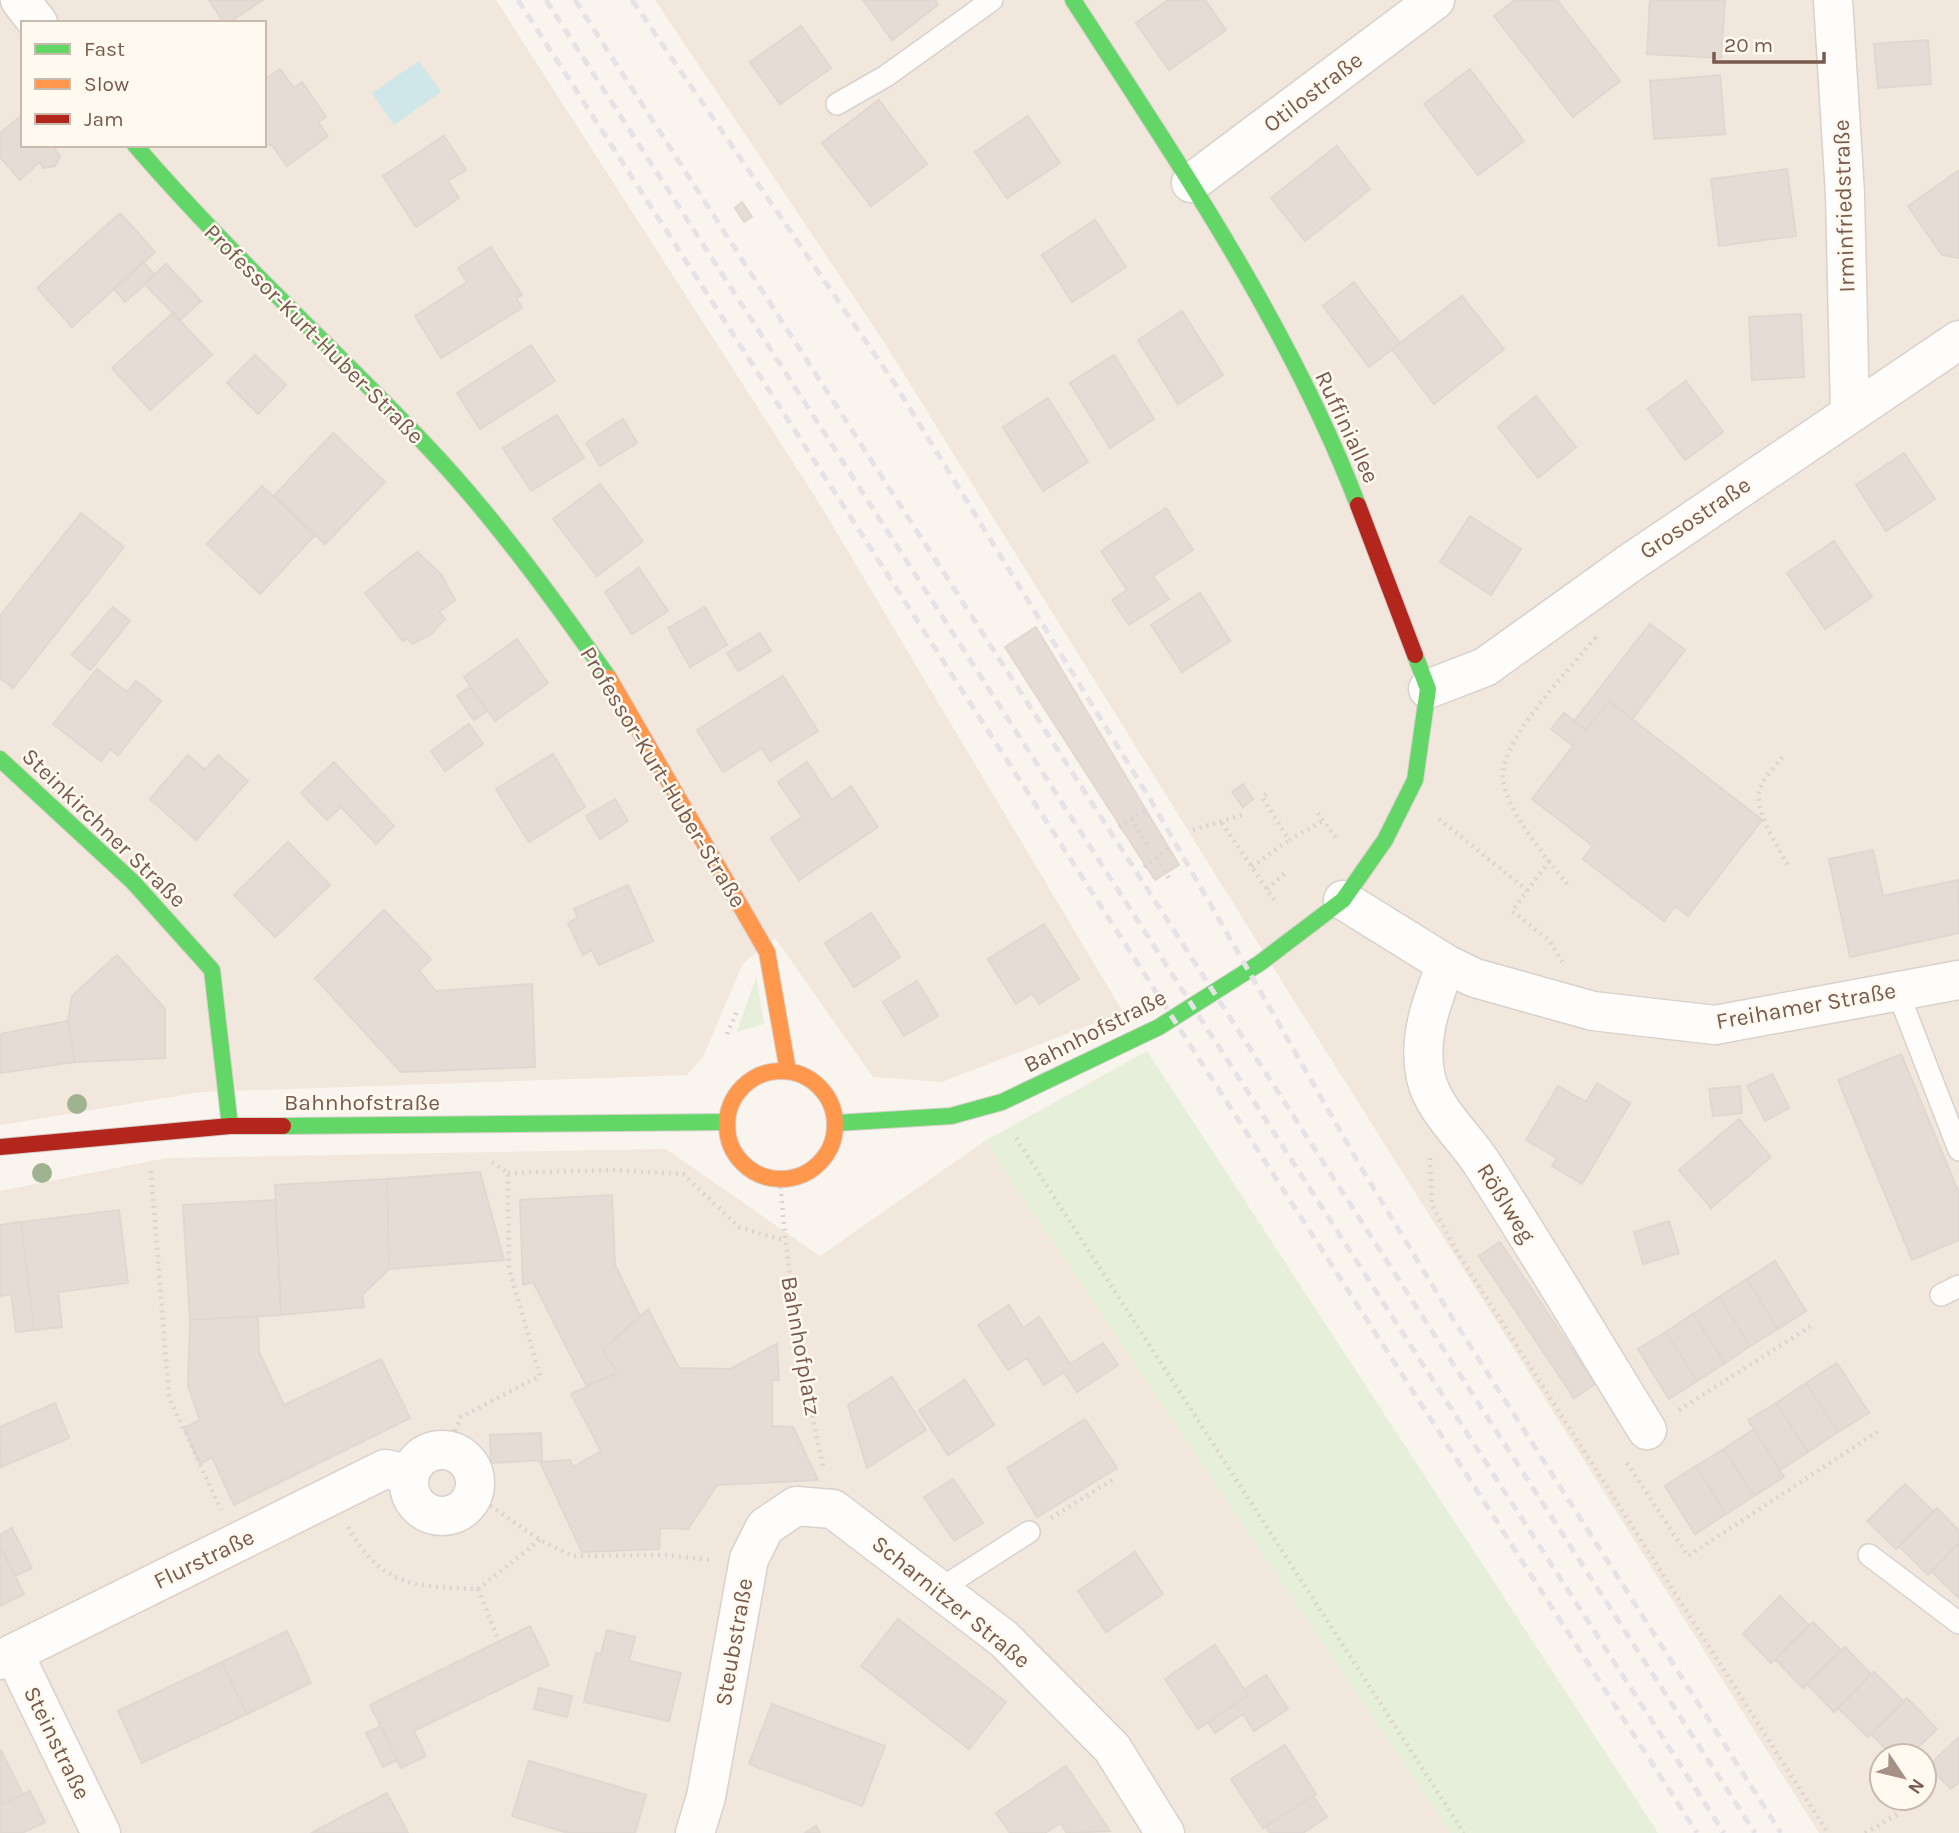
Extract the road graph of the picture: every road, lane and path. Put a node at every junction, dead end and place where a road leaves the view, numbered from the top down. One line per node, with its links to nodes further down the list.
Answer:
1 (20, 0): 6 (street)
2 (992, 0): 7 (lane)
3 (1073, 0): 9 (street, Ruffiniallee)
4 (1435, 0): 9 (street, Otilostraße)
5 (1833, 0): 11 (street, Irminfriedstraße)
6 (36, 21)
7 (837, 104)
8 (137, 147): 44 (street, Professor-Kurt-Huber-Straße)
9 (1191, 183): 13 (street, Ruffiniallee)
10 (1959, 340): 11 (street, Grosostraße)
11 (1850, 412): 13 (street, Grosostraße)
12 (1595, 638): 29 (path)
13 (1429, 689): 17 (street, Ruffiniallee)
14 (1782, 757): 30 (path)
15 (0, 760): 48 (street, Steinkirchner Straße)
16 (1266, 794): 25 (path)
17 (1408, 794): 37 (path); 38 (street, Ruffiniallee)
18 (1148, 808): 20 (path)
19 (1242, 815): 22 (path)
20 (1131, 819): 23 (path); 26 (path)
21 (1323, 821): 25 (path)
22 (1223, 823): 24 (path); 32 (path)
23 (1119, 827)
24 (1193, 830)
25 (1289, 840): 32 (path)
26 (1149, 847)
27 (1170, 847): 28 (path)
28 (1157, 858): 31 (path); 34 (path)
29 (1549, 861): 35 (path); 37 (path)
30 (1788, 865)
31 (1144, 867)
32 (1252, 867): 36 (path)
33 (1285, 873): 36 (path)
34 (1171, 881)
35 (1567, 884)
36 (1267, 889): 39 (path)
37 (1528, 891): 40 (path)
38 (1343, 900): 41 (street, Freihamer Straße); 46 (street, Bahnhofstraße)
39 (1278, 906)
40 (1529, 925)
41 (1446, 964): 43 (street, Freihamer Straße); 58 (street, Rößlweg)
42 (1959, 980): 43 (street, Freihamer Straße)
43 (1897, 990): 51 (lane)
44 (788, 1071): 45 (street); 46 (street)
45 (726, 1122): 47 (street, Bahnhofstraße); 54 (street)
46 (836, 1123): 54 (street)
47 (468, 1124): 48 (street, Bahnhofstraße); 53 (path)
48 (230, 1126): 50 (street, Bahnhofstraße)
49 (1014, 1138): 80 (path)
50 (0, 1147)
51 (1959, 1150)
52 (1430, 1170): 81 (path)
53 (508, 1173): 56 (path); 60 (path)
54 (780, 1180): 56 (path, Bahnhofplatz)
55 (154, 1208): 68 (path)
56 (785, 1241): 65 (path, Bahnhofplatz)
57 (1814, 1324): 58 (path)
58 (1647, 1430): 59 (path)
59 (1880, 1430)
60 (446, 1450): 61 (street); 63 (street)
61 (410, 1474): 63 (street); 64 (street, Flurstraße)
62 (1112, 1480): 66 (path)
63 (473, 1494): 67 (path)
64 (332, 1498): 68 (street, Flurstraße); 71 (path)
65 (834, 1509): 70 (street, Steubstraße); 72 (street, Scharnitzer Straße)
66 (1029, 1532): 72 (lane)
67 (540, 1540): 70 (path); 71 (path)
68 (236, 1543): 75 (street, Flurstraße)
69 (1868, 1555): 73 (lane)
70 (749, 1559): 78 (street, Steubstraße)
71 (478, 1589): 74 (path)
72 (940, 1589): 79 (street, Scharnitzer Straße)
73 (1959, 1623)
74 (499, 1641)
75 (7, 1657): 77 (street, Steinstraße)
76 (1898, 1814): 82 (path)
77 (101, 1833)
78 (695, 1833)
79 (1165, 1833)
80 (1464, 1833)
81 (1828, 1833)
82 (1865, 1833)

